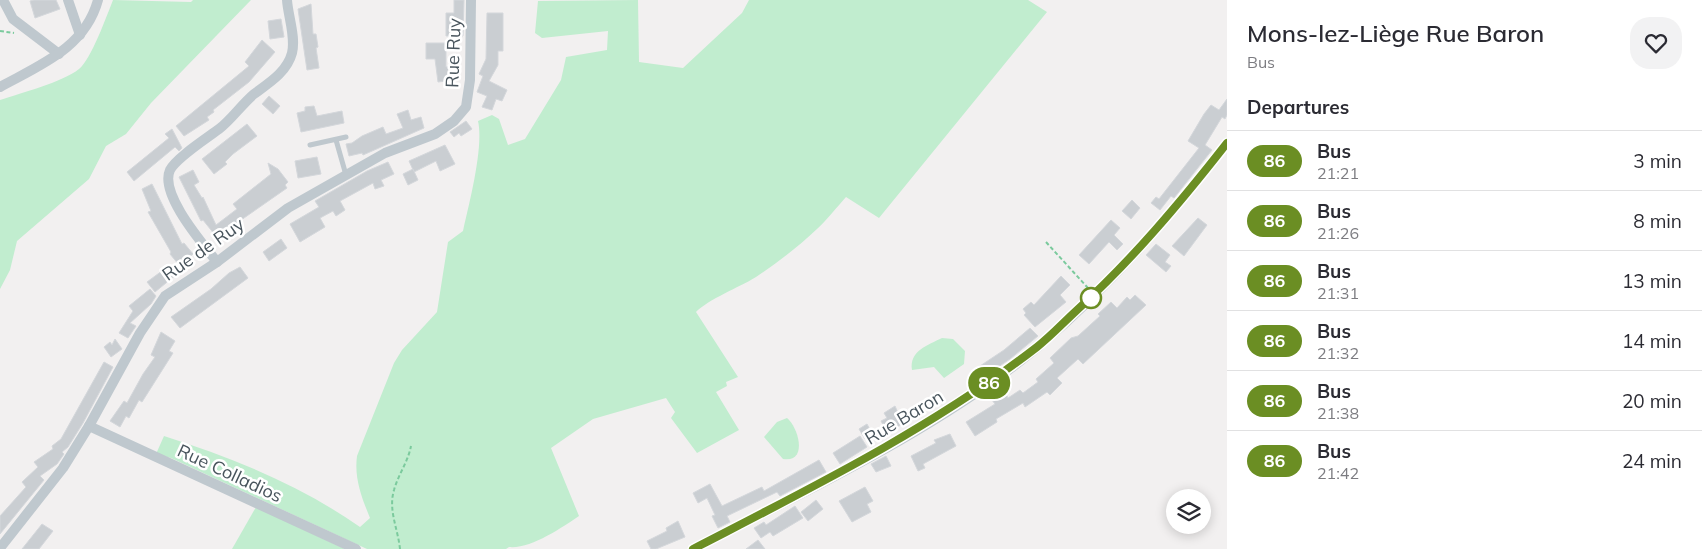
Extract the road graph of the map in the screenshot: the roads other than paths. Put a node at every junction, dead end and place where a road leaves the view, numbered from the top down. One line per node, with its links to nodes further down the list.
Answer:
1 (3, 0): 7 (street)
2 (68, 0): 6 (street)
3 (98, 0): 6 (street)
4 (287, 0): 15 (street)
5 (470, 0): 9 (street, Rue Ruy)
6 (80, 35): 7 (street)
7 (59, 54): 8 (street)
8 (0, 87)
9 (466, 107): 14 (street, Rue de Ruy)
10 (346, 137): 11 (lane)
11 (336, 140): 13 (lane); 14 (lane)
12 (1227, 143): 19 (street, Rue Baron)
13 (310, 145)
14 (346, 175): 15 (street, Rue de Ruy)
15 (217, 262): 16 (street, Rue de Ruy)
16 (90, 426): 17 (street, Rue de Ruy); 18 (street, Rue Colladios)
17 (0, 548)
18 (356, 549)
19 (693, 549)

